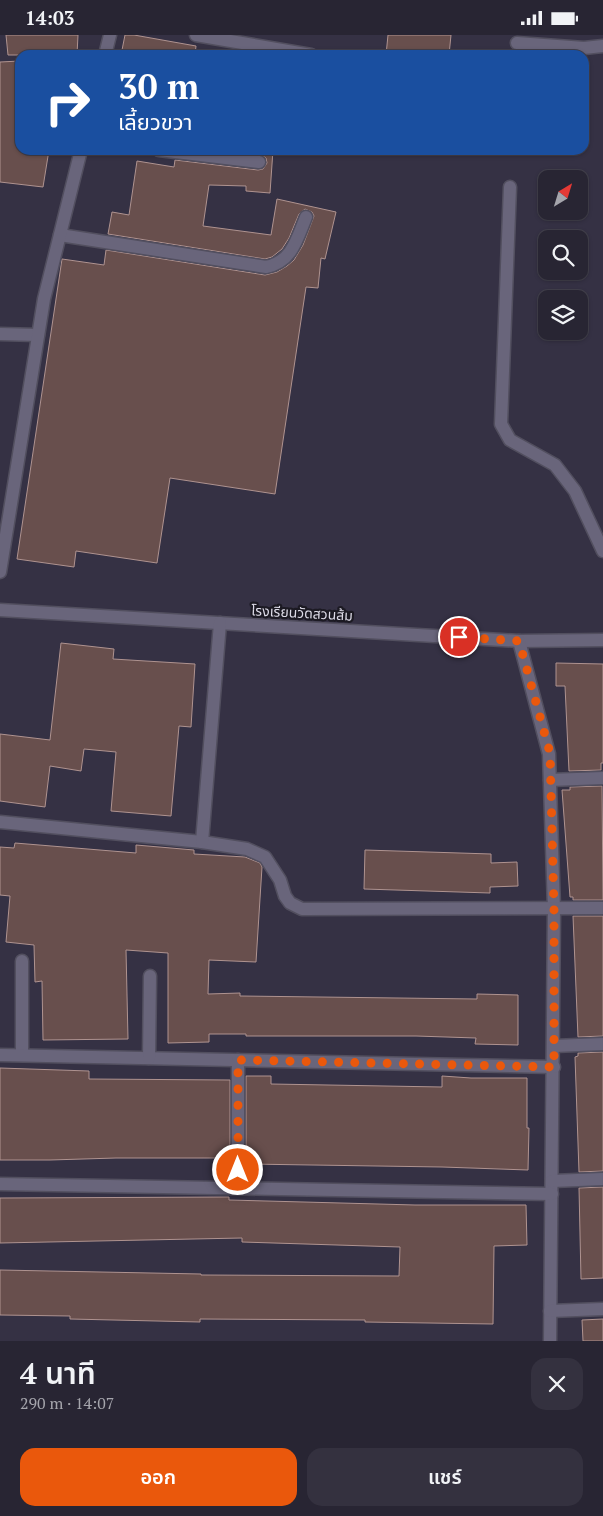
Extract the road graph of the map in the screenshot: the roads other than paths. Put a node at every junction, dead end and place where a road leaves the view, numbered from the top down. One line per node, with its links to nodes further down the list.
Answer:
1 (110, 35): 5 (street)
2 (196, 35): 6 (street)
3 (517, 43): 4 (street)
4 (603, 46)
5 (106, 50)
6 (282, 50)
7 (80, 155): 12 (street)
8 (201, 155): 9 (street)
9 (259, 162)
10 (510, 187): 15 (street)
11 (306, 217): 12 (street)
12 (60, 235): 14 (street)
13 (0, 334): 14 (street)
14 (38, 335): 16 (street)
15 (603, 551)
16 (0, 572)
17 (0, 609): 18 (street, โรงเรียนวัดสวนส้ม)
18 (220, 623): 20 (street, โรงเรียนวัดสวนส้ม); 24 (street)
19 (603, 640): 20 (street, โรงเรียนวัดสวนส้ม)
20 (519, 641): 22 (street)
21 (603, 778): 22 (street)
22 (550, 780): 26 (street)
23 (0, 823): 24 (street)
24 (202, 842): 26 (street)
25 (603, 908): 26 (street)
26 (554, 909): 30 (street)
27 (22, 961): 32 (street)
28 (150, 976): 33 (street)
29 (603, 1044): 30 (street)
30 (554, 1046): 35 (street)
31 (0, 1055): 32 (street)
32 (22, 1055): 33 (street)
33 (149, 1058): 34 (street)
34 (238, 1060): 35 (street); 39 (street)
35 (554, 1067): 38 (street)
36 (603, 1179): 38 (street)
37 (0, 1184): 39 (street)
38 (552, 1188): 39 (street); 41 (street)
39 (238, 1189)
40 (603, 1309): 41 (street)
41 (550, 1311): 42 (street)
42 (550, 1341)

